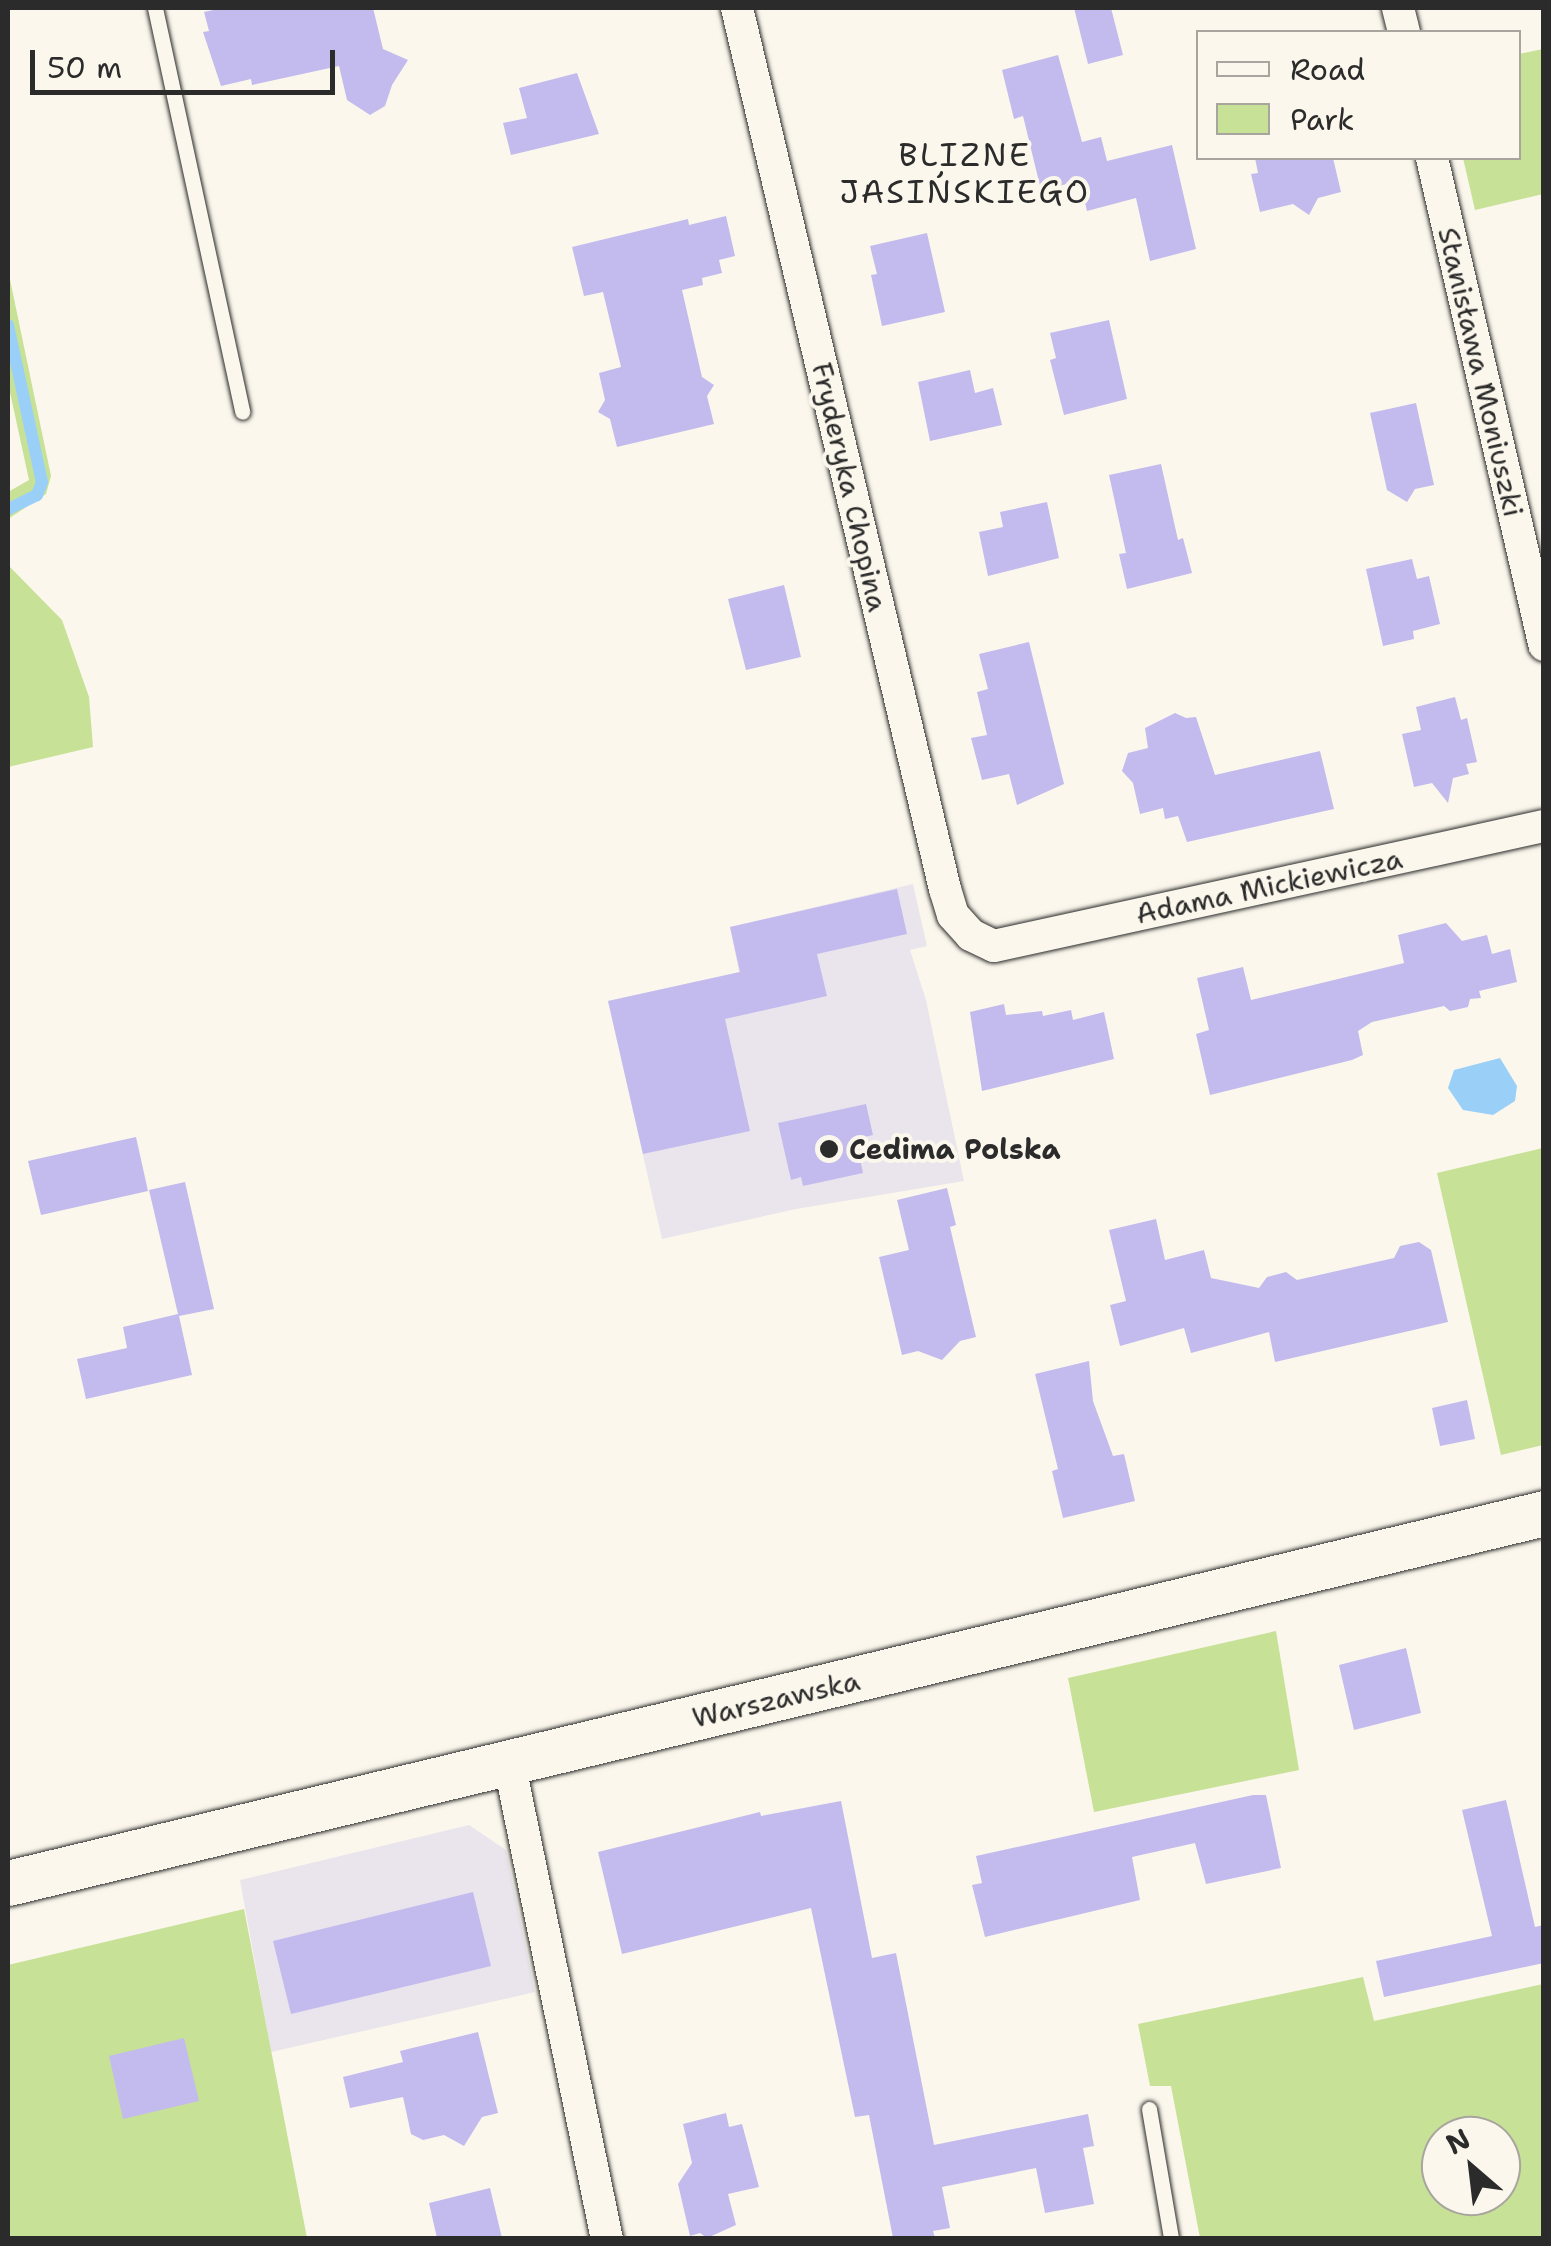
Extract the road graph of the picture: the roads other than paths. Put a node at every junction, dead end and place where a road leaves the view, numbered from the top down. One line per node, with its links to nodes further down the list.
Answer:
1 (155, 8): 4 (lane)
2 (737, 8): 7 (street, Fryderyka Chopina)
3 (1432, 160): 5 (street, Stanisława Moniuszki)
4 (242, 412)
5 (1544, 645)
6 (1544, 826): 7 (street, Adama Mickiewicza)
7 (994, 946)
8 (1544, 1513): 9 (main road, Warszawska)
9 (509, 1762): 10 (main road, Warszawska); 12 (street)
10 (8, 1883)
11 (1149, 2108): 13 (lane)
12 (607, 2238)
13 (1171, 2238)

